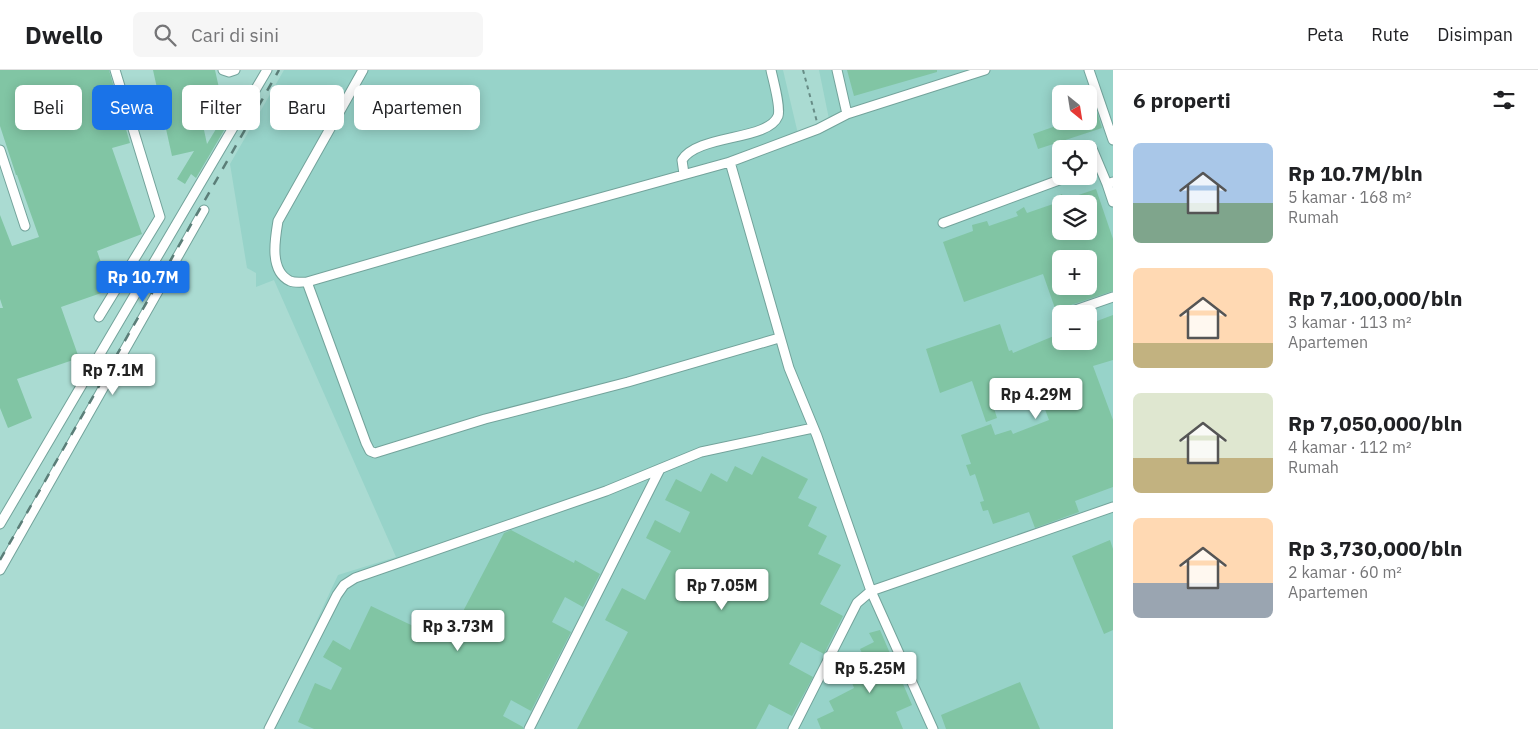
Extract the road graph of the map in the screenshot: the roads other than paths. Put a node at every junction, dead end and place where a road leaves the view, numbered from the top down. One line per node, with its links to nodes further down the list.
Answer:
1 (115, 70): 27 (street)
2 (223, 70): 3 (street)
3 (235, 70)
4 (267, 70): 32 (street)
5 (363, 70): 24 (street)
6 (771, 70): 17 (street)
7 (837, 70): 11 (street)
8 (985, 70): 11 (street)
9 (1088, 70): 10 (street)
10 (1109, 113): 12 (street)
11 (847, 114): 15 (street)
12 (1113, 140)
13 (0, 150): 23 (street)
14 (1097, 160): 16 (street)
15 (730, 162): 17 (street); 28 (street)
16 (1099, 165): 19 (street)
17 (684, 174): 24 (street)
18 (1052, 183): 22 (street)
19 (1110, 183): 20 (street)
20 (1113, 202)
21 (204, 210): 33 (street)
22 (943, 223)
23 (25, 226)
24 (307, 282): 28 (street)
25 (1113, 297): 26 (street)
26 (1090, 305)
27 (99, 317)
28 (780, 338): 29 (street)
29 (813, 428): 30 (street); 34 (street)
30 (660, 469): 35 (street); 36 (street)
31 (1113, 508): 34 (street)
32 (0, 524)
33 (0, 570)
34 (871, 591): 37 (street); 38 (street)
35 (269, 729)
36 (530, 729)
37 (793, 729)
38 (932, 729)

